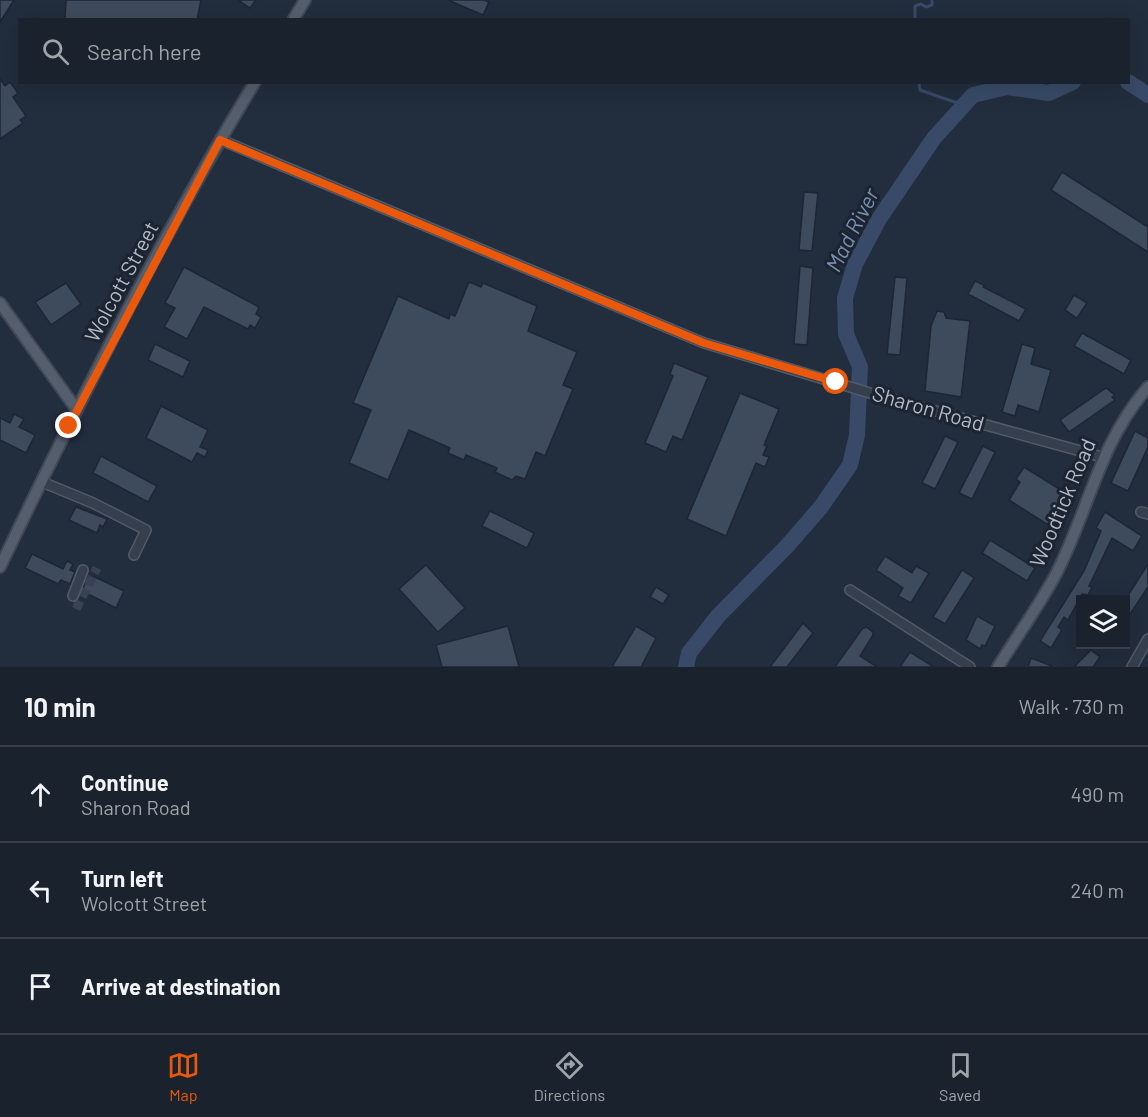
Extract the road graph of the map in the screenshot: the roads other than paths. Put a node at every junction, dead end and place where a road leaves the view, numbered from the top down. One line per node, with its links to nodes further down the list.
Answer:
1 (305, 0): 2 (main road)
2 (294, 18)
3 (254, 84): 4 (main road, Wolcott Street)
4 (220, 140): 7 (main road, Wolcott Street); 8 (street, Sharon Road)
5 (0, 303): 7 (main road)
6 (1148, 387): 8 (main road, Woodtick Road)
7 (77, 410): 9 (main road, Wolcott Street)
8 (1102, 457): 17 (main road, Woodtick Road)
9 (42, 482): 10 (street); 11 (main road, Wolcott Street)
10 (134, 555)
11 (0, 567)
12 (83, 570): 14 (street)
13 (850, 590): 16 (street)
14 (73, 596)
15 (1148, 639): 18 (street)
16 (970, 667)
17 (998, 667)
18 (1131, 667)

